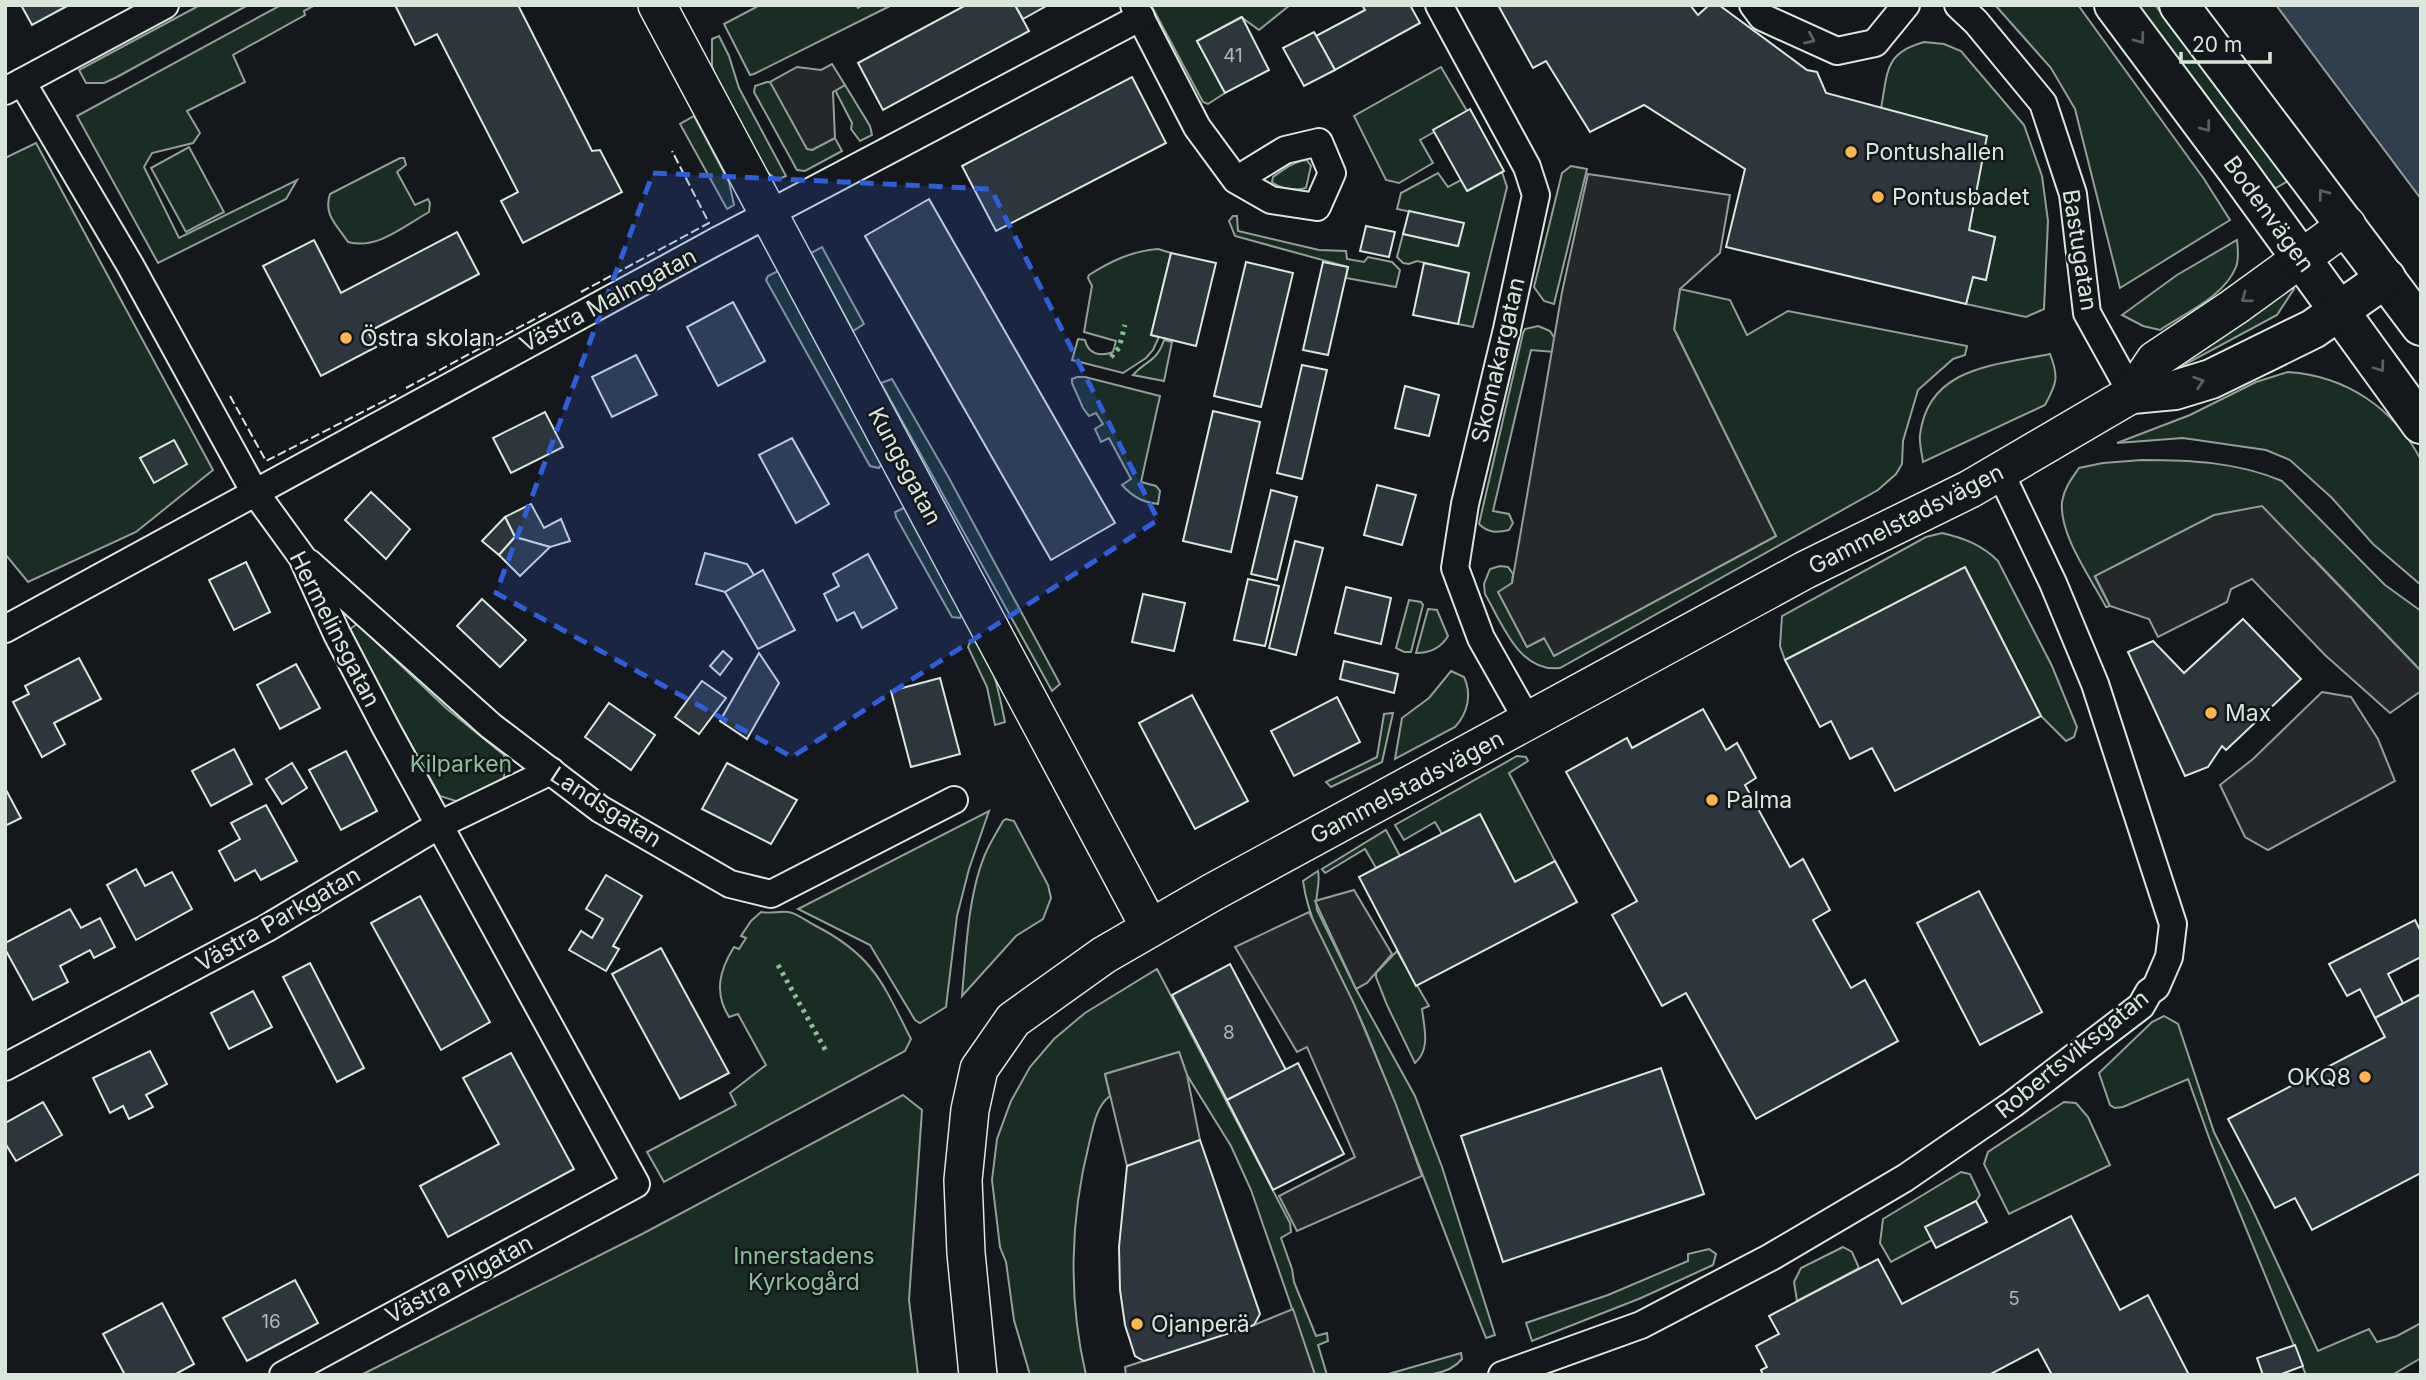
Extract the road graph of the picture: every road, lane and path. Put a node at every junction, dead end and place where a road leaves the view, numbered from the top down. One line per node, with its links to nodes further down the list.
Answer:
1 (165, 5): 10 (street)
2 (657, 5): 12 (street, Kungsgatan)
3 (1439, 5): 24 (street, Skomakargatan)
4 (1753, 5): 5 (street, one-way to 5)
5 (1906, 5)
6 (1958, 5): 18 (street, Bastugatan)
7 (2114, 5): 14 (main road, Bodenvägen, one-way to 14)
8 (2179, 5): 13 (main road, one-way to 8)
9 (1137, 11): 11 (street); 12 (street, Västra Malmgatan)
10 (14, 86): 21 (street, Hermelinsgatan)
11 (1236, 180)
12 (769, 214): 21 (street, Västra Malmgatan); 28 (street, Kungsgatan)
13 (2347, 225): 14 (street); 15 (main road)
14 (2301, 258): 16 (main road, Bodenvägen); 18 (street, one-way to 18)
15 (2386, 278): 16 (main road); 17 (main road)
16 (2340, 312): 18 (main road, one-way to 16); 19 (main road, Bodenvägen, one-way to 19)
17 (2421, 326)
18 (2132, 394): 20 (street, Gammelstadsvägen)
19 (2421, 424)
20 (2000, 472): 24 (street, Gammelstadsvägen); 33 (street, Robertsviksgatan)
21 (254, 491): 22 (street, Hermelinsgatan); 23 (street, Västra Malmgatan)
22 (302, 557): 25 (street, Landsgatan); 27 (street, Hermelinsgatan)
23 (5, 629)
24 (1528, 721): 28 (street, Gammelstadsvägen)
25 (551, 771): 26 (street, Landsgatan); 27 (street, Västra Parkgatan)
26 (954, 800)
27 (440, 824): 29 (street, Västra Parkgatan); 30 (street, Hermelinsgatan)
28 (1150, 928): 32 (street, Gammelstadsvägen)
29 (5, 1067)
30 (636, 1184): 31 (street, Västra Pilgatan)
31 (283, 1375)
32 (978, 1375)
33 (1502, 1375)

